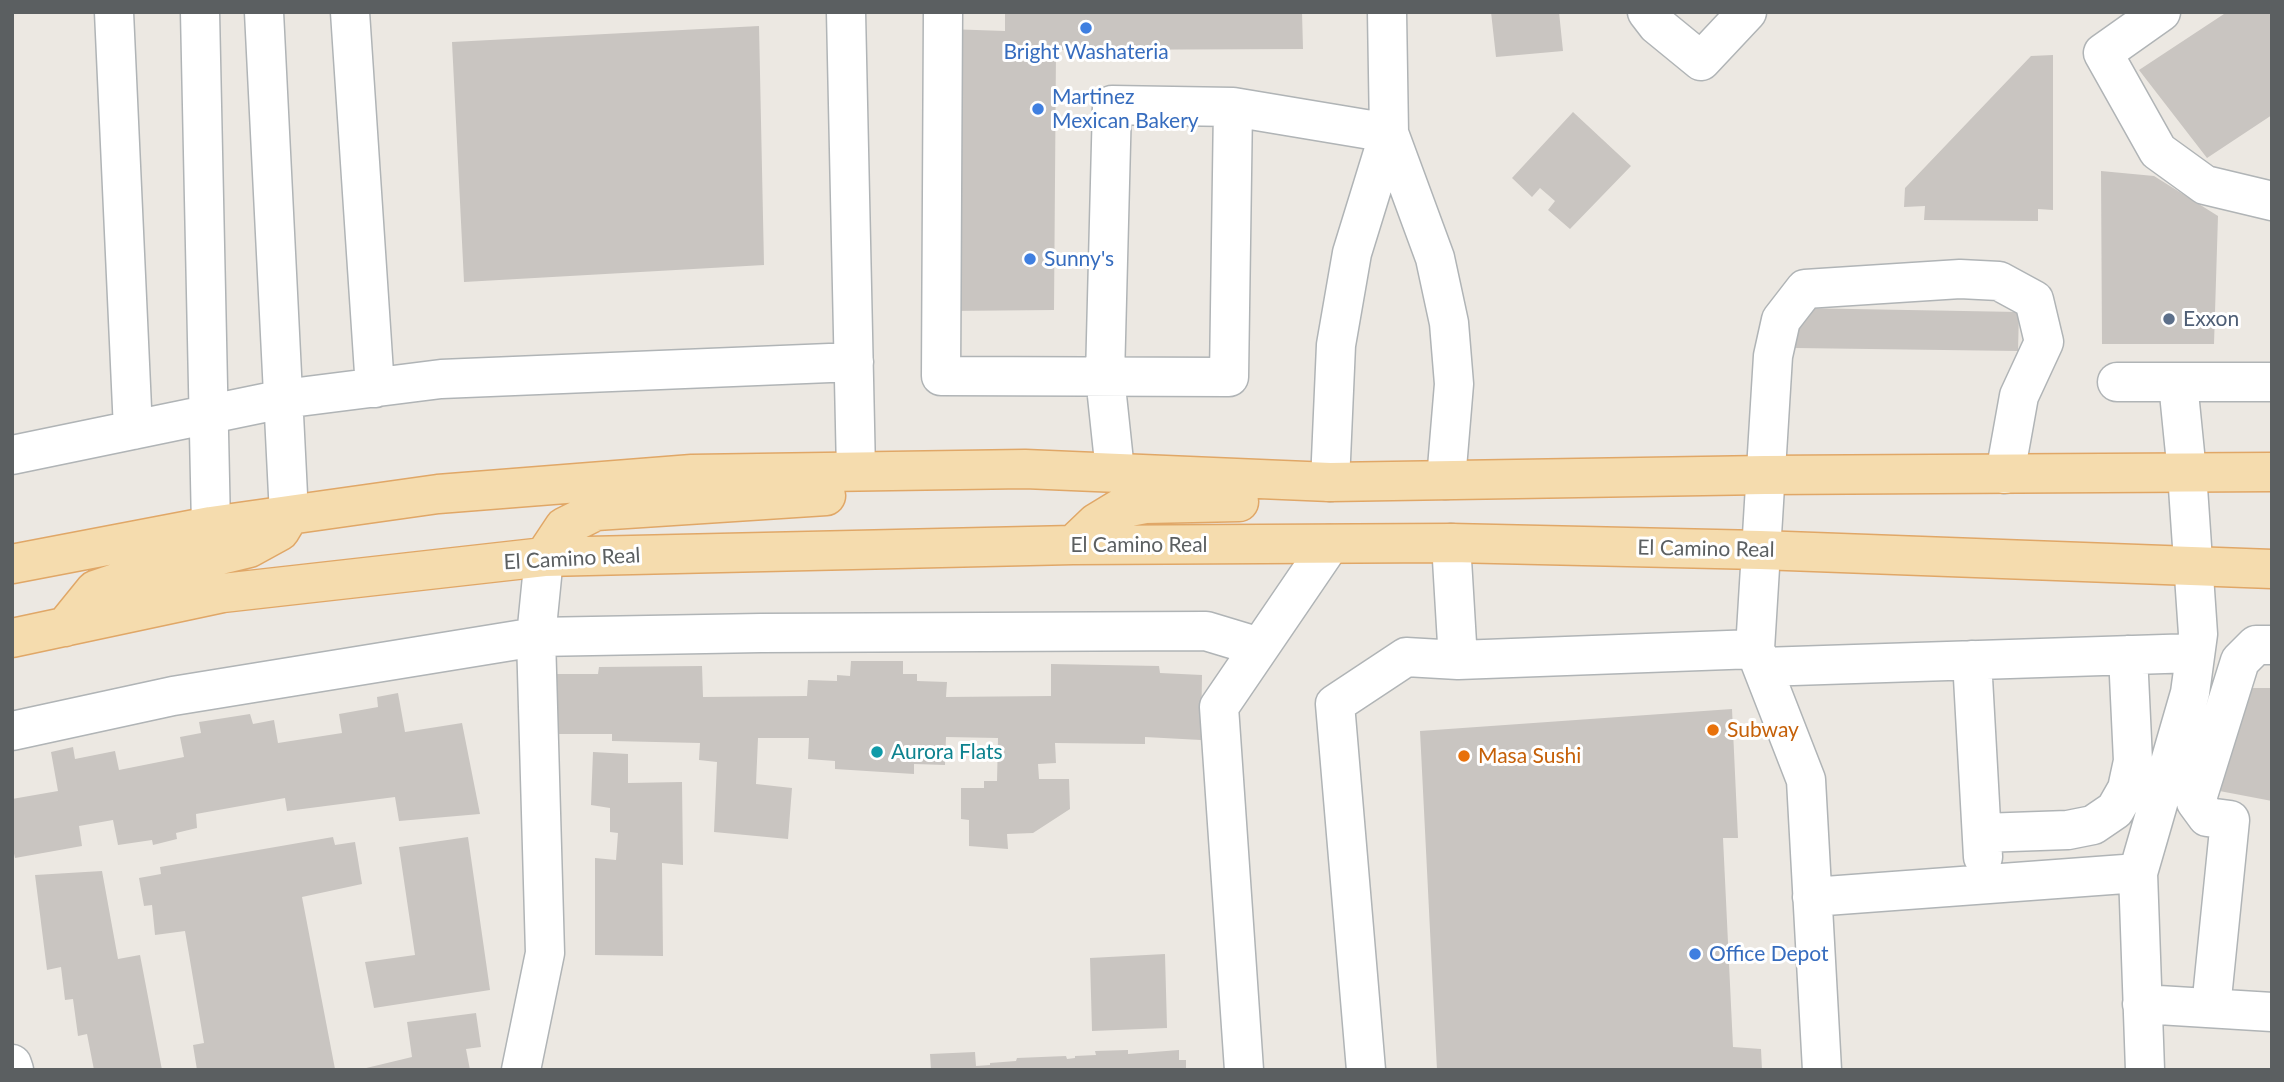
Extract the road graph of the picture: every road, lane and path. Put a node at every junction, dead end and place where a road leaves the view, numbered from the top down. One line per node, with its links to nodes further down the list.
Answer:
1 (114, 12): 22 (street)
2 (200, 12): 21 (street)
3 (264, 12): 20 (street)
4 (350, 12): 19 (street)
5 (846, 12): 14 (street)
6 (943, 12): 15 (street)
7 (1387, 12): 12 (street)
8 (1647, 12): 9 (street)
9 (1747, 12)
10 (2161, 12): 13 (street)
11 (1233, 107): 12 (street); 15 (street); 15 (street)
12 (1389, 133): 30 (street); 31 (street)
13 (2272, 201)
14 (854, 362): 19 (street); 24 (street)
15 (1105, 377): 25 (street)
16 (2116, 382): 18 (street)
17 (2272, 382): 18 (street)
18 (2178, 383): 27 (street)
19 (375, 388): 20 (street)
20 (284, 399): 21 (street); 32 (street)
21 (208, 414): 22 (street); 33 (street)
22 (133, 430): 23 (street)
23 (12, 455)
24 (856, 471): 25 (main road); 32 (main road); 38 (main road)
25 (1115, 471): 31 (main road)
26 (2272, 472): 27 (main road)
27 (2187, 473): 28 (main road); 40 (street)
28 (2005, 474): 29 (main road); 29 (street)
29 (1765, 475): 30 (main road); 37 (street)
30 (1446, 480): 31 (main road); 36 (main road)
31 (1330, 482)
32 (289, 515): 33 (main road); 42 (main road)
33 (211, 526): 39 (main road)
34 (1451, 543): 35 (main road, El Camino Real); 37 (main road, El Camino Real); 50 (street)
35 (1330, 544): 36 (main road, El Camino Real); 46 (street)
36 (1073, 545): 38 (main road, El Camino Real)
37 (1760, 550): 40 (main road, El Camino Real); 49 (street)
38 (544, 557): 42 (main road, El Camino Real); 43 (street)
39 (12, 564)
40 (2193, 565): 41 (main road, El Camino Real); 47 (street)
41 (2272, 569)
42 (65, 627): 44 (main road, El Camino Real)
43 (536, 637): 46 (street); 52 (street); 64 (street)
44 (12, 638)
45 (2272, 645): 54 (street)
46 (1259, 648): 65 (street)
47 (2195, 653): 48 (street); 53 (street)
48 (2128, 655): 51 (street); 55 (street)
49 (1758, 658): 50 (street); 51 (street); 58 (street)
50 (1458, 660): 66 (street)
51 (1972, 660): 55 (street)
52 (12, 731)
53 (2175, 744): 54 (street); 56 (street)
54 (2211, 754): 60 (street)
55 (1982, 833): 57 (street)
56 (2138, 873): 57 (street); 59 (street)
57 (1984, 884): 58 (street)
58 (1812, 897): 67 (street)
59 (2142, 1004): 60 (street); 68 (street)
60 (2211, 1008): 61 (street)
61 (2272, 1012)
62 (12, 1064): 63 (street)
63 (14, 1070)
64 (521, 1070)
65 (1244, 1070)
66 (1366, 1070)
67 (1822, 1070)
68 (2145, 1070)

